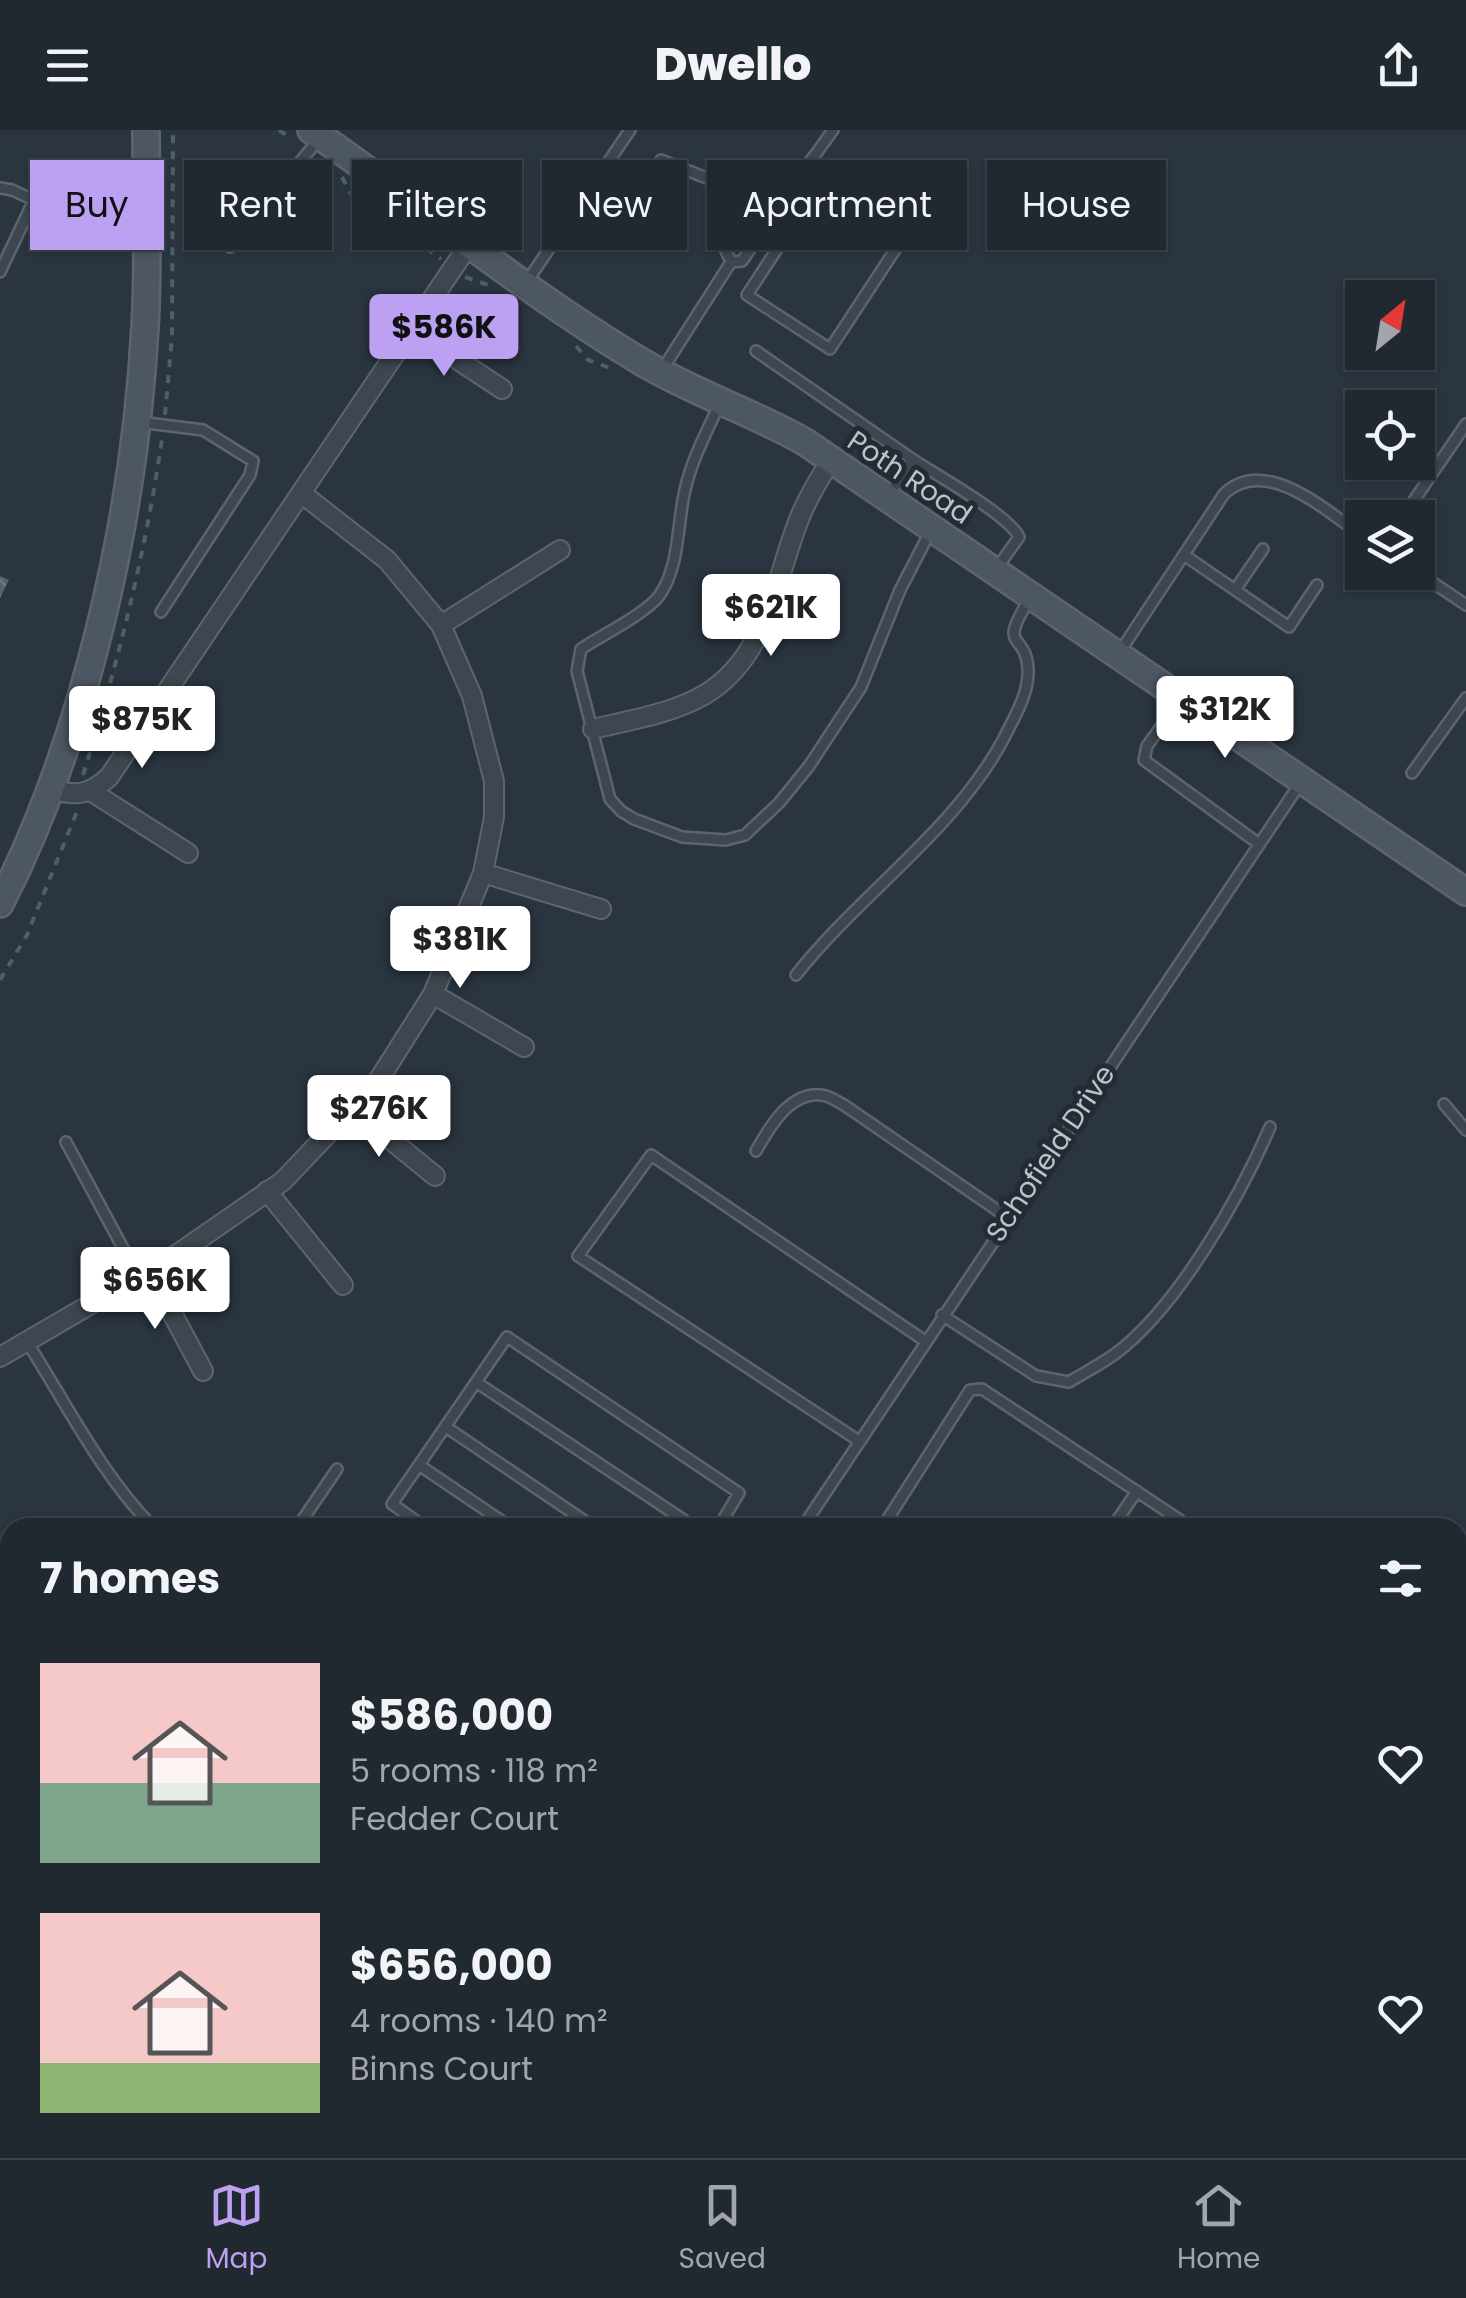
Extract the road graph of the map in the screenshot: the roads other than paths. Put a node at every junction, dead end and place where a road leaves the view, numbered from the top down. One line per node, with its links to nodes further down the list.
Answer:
1 (146, 130): 5 (street)
2 (630, 130): 21 (lane)
3 (833, 130): 8 (lane)
4 (316, 133): 6 (lane); 7 (street, Poth Road)
5 (146, 160)
6 (296, 160)
7 (353, 160)
8 (812, 160)
9 (0, 188): 10 (lane)
10 (30, 199)
11 (30, 208): 20 (lane)
12 (146, 250): 27 (street)
13 (466, 250): 22 (street)
14 (478, 250): 21 (street, Poth Road)
15 (726, 250): 19 (lane)
16 (750, 250): 19 (lane)
17 (776, 250): 18 (lane)
18 (895, 250)
19 (731, 262): 24 (lane)
20 (0, 272)
21 (525, 284): 24 (street, Poth Road)
22 (412, 330): 25 (street); 31 (street)
23 (756, 351): 29 (lane)
24 (660, 372): 26 (street, Poth Road)
25 (502, 389)
26 (722, 400): 30 (street, Poth Road); 50 (lane)
27 (136, 422): 45 (lane); 53 (street)
28 (1466, 424): 33 (lane)
29 (912, 459): 32 (lane); 39 (lane)
30 (831, 460): 32 (street, Poth Road); 50 (street)
31 (301, 494): 46 (street); 54 (street)
32 (887, 497): 35 (street, Poth Road)
33 (1414, 500)
34 (1345, 524): 38 (lane)
35 (933, 528): 39 (street, Poth Road); 50 (lane)
36 (1263, 549): 42 (lane)
37 (560, 550): 46 (street)
38 (1184, 555): 42 (lane); 47 (lane)
39 (995, 570): 43 (street, Poth Road)
40 (1435, 584): 44 (lane)
41 (1317, 585): 42 (lane)
42 (1235, 590)
43 (1032, 596): 47 (street, Poth Road); 61 (lane)
44 (1466, 606)
45 (161, 612)
46 (440, 624): 57 (street)
47 (1118, 655): 48 (street, Poth Road)
48 (1181, 698): 52 (street, Poth Road); 55 (lane)
49 (1466, 698): 51 (lane)
50 (593, 730)
51 (1412, 773)
52 (1302, 780): 55 (lane, Schofield Drive); 59 (street, Poth Road)
53 (49, 789): 54 (street); 58 (street)
54 (92, 792): 56 (street)
55 (1258, 844): 72 (lane, Schofield Drive)
56 (188, 853)
57 (483, 873): 60 (street); 62 (street)
58 (3, 889)
59 (1466, 892)
60 (602, 909)
61 (796, 974)
62 (433, 994): 63 (street); 65 (street)
63 (524, 1047)
64 (1444, 1104): 67 (lane)
65 (352, 1108): 70 (street); 71 (street)
66 (1270, 1127): 75 (lane)
67 (1466, 1130)
68 (66, 1142): 73 (lane)
69 (756, 1152): 72 (lane)
70 (435, 1176)
71 (268, 1192): 73 (street); 74 (street)
72 (1008, 1217): 75 (lane, Schofield Drive)
73 (143, 1273): 76 (street); 79 (street)
74 (344, 1284)
75 (942, 1315): 77 (lane, Schofield Drive)
76 (26, 1340): 78 (street); 87 (lane)
77 (925, 1341): 82 (lane, Schofield Drive); 82 (lane)
78 (0, 1357)
79 (203, 1371)
80 (476, 1382): 81 (lane); 92 (lane); 93 (lane)
81 (446, 1427): 83 (lane); 91 (lane)
82 (859, 1441): 94 (lane, Schofield Drive)
83 (419, 1466): 89 (lane); 90 (lane)
84 (337, 1469): 88 (lane)
85 (1137, 1491): 86 (lane); 95 (lane); 96 (lane)
86 (1171, 1514): 97 (lane); 98 (lane)
87 (144, 1518)
88 (304, 1518)
89 (412, 1518)
90 (497, 1518)
91 (580, 1518)
92 (681, 1518)
93 (724, 1518)
94 (809, 1518)
95 (888, 1518)
96 (1119, 1518)
97 (1168, 1518)
98 (1177, 1518)

